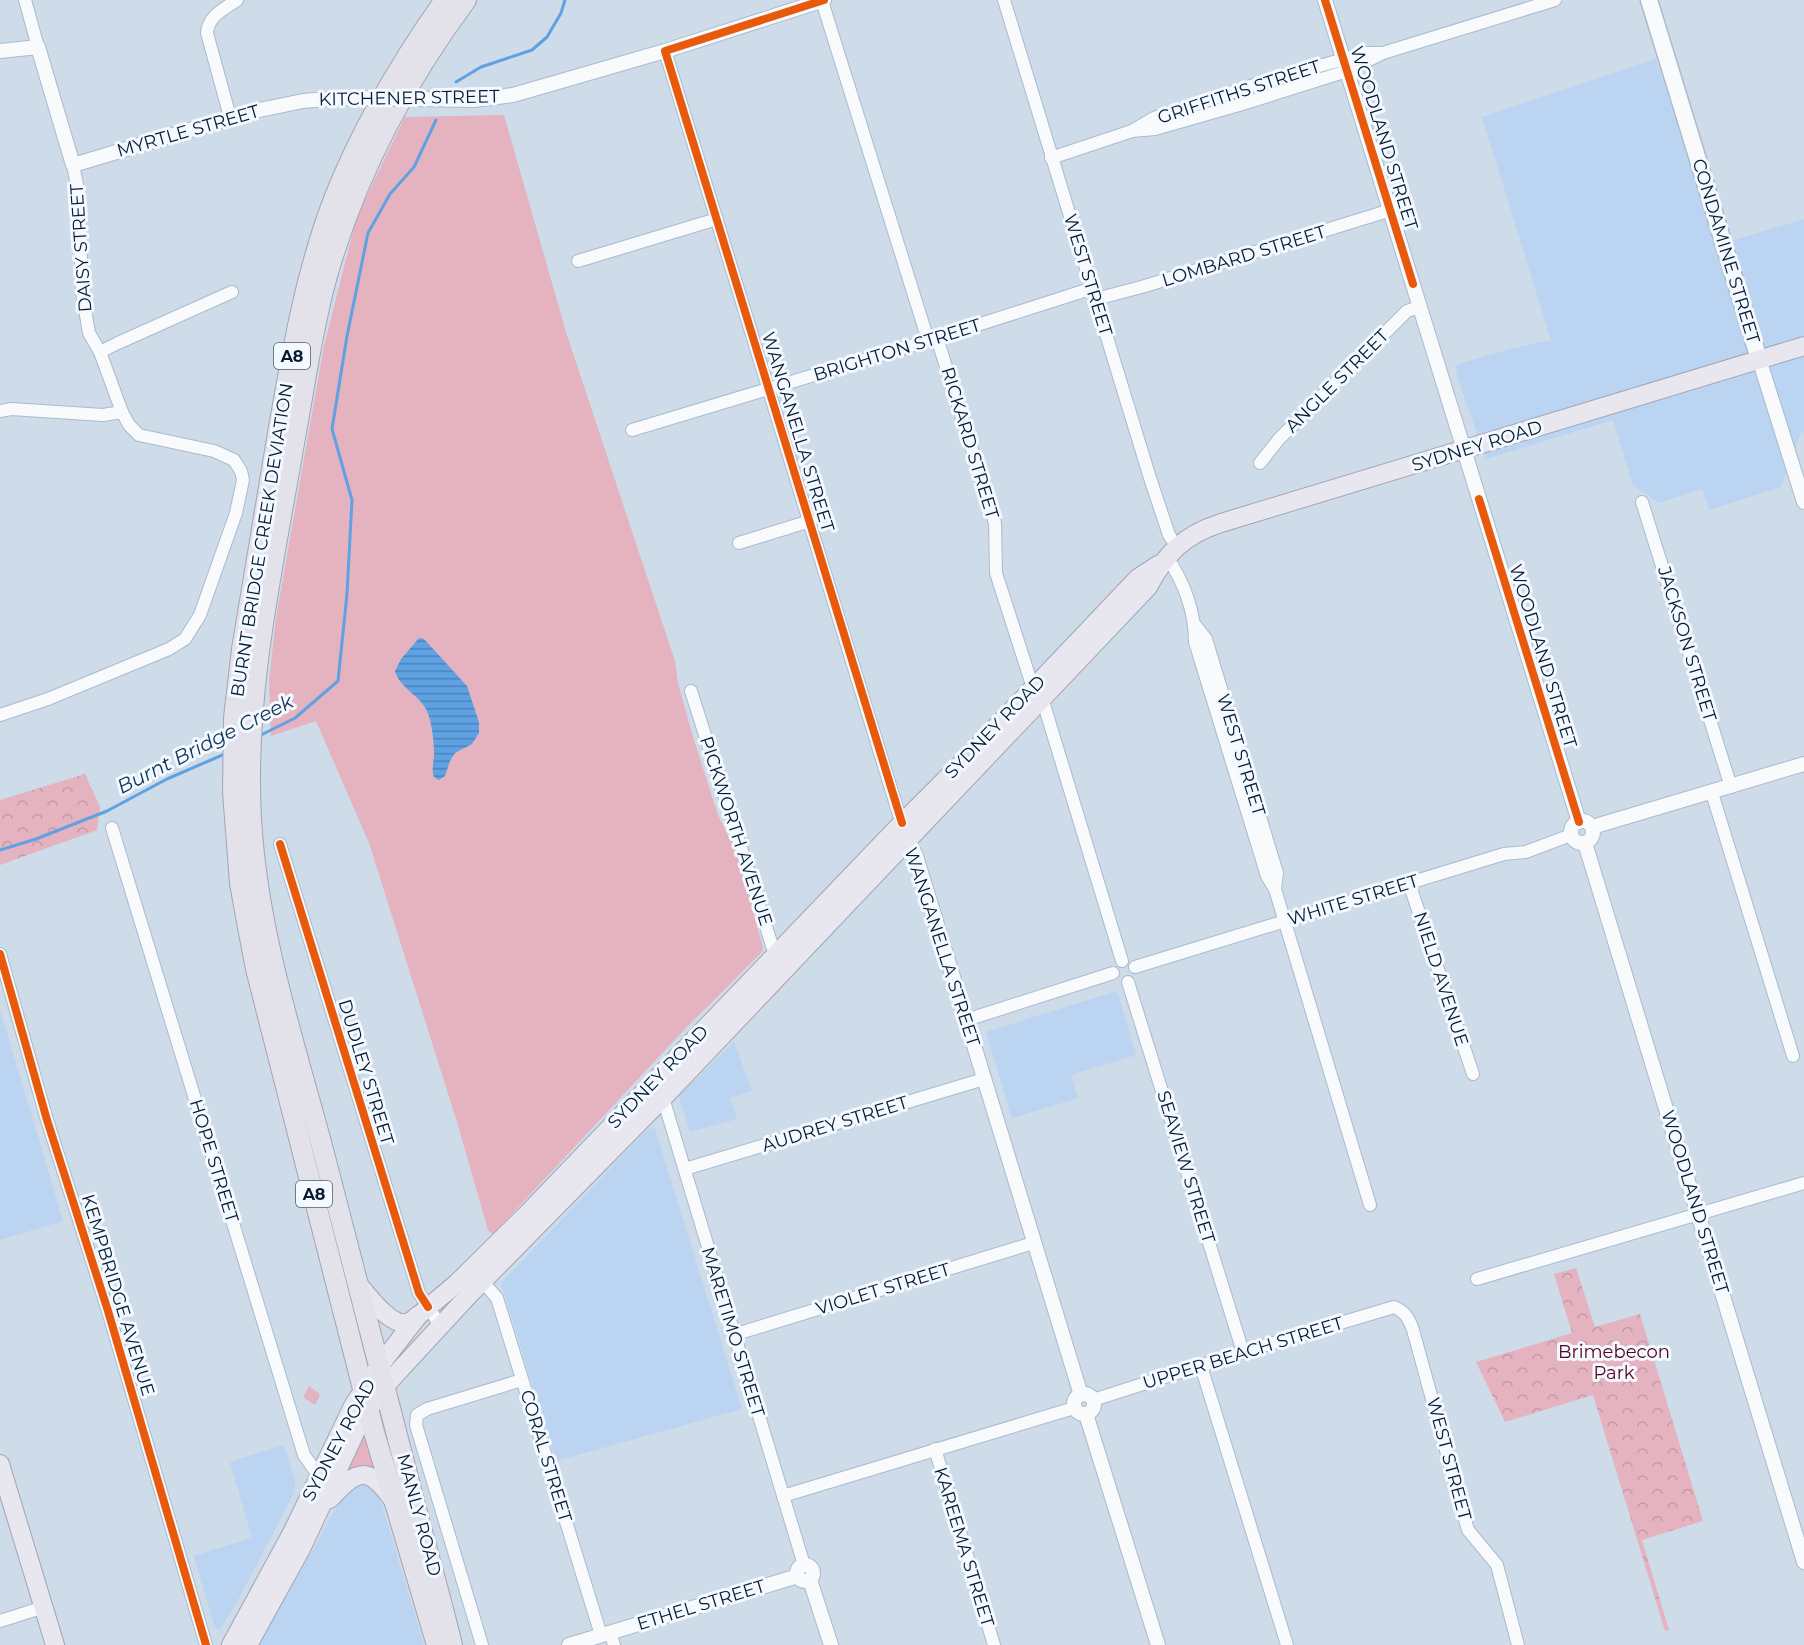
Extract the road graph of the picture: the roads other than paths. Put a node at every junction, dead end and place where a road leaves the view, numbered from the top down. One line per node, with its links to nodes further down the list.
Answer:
1 (25, 0): 10 (street)
2 (237, 0): 15 (street)
3 (445, 0): 42 (highway, BURNT BRIDGE CREEK DEVIATION / A8)
4 (466, 0): 42 (highway, BURNT BRIDGE CREEK DEVIATION / A8)
5 (823, 0): 12 (street, KITCHENER STREET); 24 (street, RICKARD STREET)
6 (1004, 0): 16 (street, WEST STREET)
7 (1325, 0): 13 (street, WOODLAND STREET)
8 (1555, 0): 13 (street, GRIFFITHS STREET)
9 (1648, 0): 27 (main road, CONDAMINE STREET)
10 (38, 47): 11 (street); 17 (street, DAISY STREET)
11 (0, 51)
12 (665, 51): 14 (street, KITCHENER STREET, bridge); 19 (street, WANGANELLA STREET)
13 (1345, 65): 16 (street, GRIFFITHS STREET); 18 (street, WOODLAND STREET)
14 (303, 100): 15 (street, MYRTLE STREET)
15 (230, 117): 17 (street, MYRTLE STREET)
16 (1051, 158): 22 (street, WEST STREET)
17 (73, 165): 26 (street, DAISY STREET)
18 (1391, 210): 22 (street, LOMBARD STREET); 23 (street, WOODLAND STREET)
19 (717, 219): 20 (street); 28 (street, WANGANELLA STREET)
20 (578, 261)
21 (232, 292): 26 (street)
22 (1094, 293): 24 (street, BRIGHTON STREET); 38 (street, WEST STREET)
23 (1420, 307): 32 (street, WOODLAND STREET); 33 (street, ANGLE STREET)
24 (932, 339): 28 (street, BRIGHTON STREET); 40 (street, RICKARD STREET)
25 (1804, 346): 27 (main road, SYDNEY ROAD)
26 (100, 352): 30 (street, DAISY STREET)
27 (1759, 360): 32 (main road, SYDNEY ROAD); 35 (street, CONDAMINE STREET)
28 (769, 389): 31 (street, BRIGHTON STREET); 36 (street, WANGANELLA STREET)
29 (0, 411): 30 (street)
30 (122, 412): 41 (street, DAISY STREET)
31 (633, 430)
32 (1464, 450): 38 (main road, SYDNEY ROAD); 46 (street, WOODLAND STREET)
33 (1260, 463)
34 (1642, 502): 44 (street, JACKSON STREET)
35 (1804, 502)
36 (810, 521): 37 (street); 49 (street, WANGANELLA STREET)
37 (739, 543)
38 (1168, 556): 40 (main road, SYDNEY ROAD); 54 (street, WEST STREET)
39 (692, 691): 57 (street, PICKWORTH AVENUE)
40 (1037, 693): 49 (main road, SYDNEY ROAD); 56 (street)
41 (0, 715)
42 (242, 746): 76 (highway, BURNT BRIDGE CREEK DEVIATION / A8); 86 (highway, BURNT BRIDGE CREEK DEVIATION / A8)
43 (1804, 764): 44 (street)
44 (1731, 787): 45 (street)
45 (1712, 793): 48 (street); 62 (street)
46 (1579, 822): 48 (street); 50 (street)
47 (112, 828): 92 (street, HOPE STREET)
48 (1593, 829): 51 (street)
49 (904, 830): 57 (main road, SYDNEY ROAD); 61 (street, WANGANELLA STREET)
50 (1571, 836): 51 (street); 53 (street, WHITE STREET)
51 (1585, 843): 72 (street, WOODLAND STREET)
52 (280, 844): 78 (street, DUDLEY STREET)
53 (1409, 883): 54 (street, WHITE STREET); 63 (street, NIELD AVENUE)
54 (1285, 921): 58 (street, WHITE STREET); 71 (street, WEST STREET)
55 (0, 954): 102 (street, KEMPBRIDGE AVENUE)
56 (1122, 961): 58 (street); 59 (street)
57 (778, 963): 65 (main road, SYDNEY ROAD); 66 (main road, SYDNEY ROAD)
58 (1135, 967): 60 (street)
59 (1113, 973): 60 (street); 61 (street)
60 (1128, 982): 81 (street, SEAVIEW STREET)
61 (966, 1020): 64 (street, WANGANELLA STREET)
62 (1793, 1056)
63 (1473, 1074)
64 (984, 1079): 67 (street, AUDREY STREET); 73 (street, WANGANELLA STREET)
65 (649, 1085): 66 (main road); 78 (main road, SYDNEY ROAD)
66 (663, 1098): 67 (street, MARETIMO STREET); 75 (main road, SYDNEY ROAD)
67 (685, 1169): 80 (street, MARETIMO STREET)
68 (1804, 1183): 69 (street)
69 (1788, 1188): 70 (street); 72 (street)
70 (1804, 1188)
71 (1370, 1205)
72 (1699, 1214): 74 (street); 96 (street, WOODLAND STREET)
73 (1033, 1243): 80 (street, VIOLET STREET); 87 (street, WANGANELLA STREET)
74 (1477, 1279)
75 (482, 1281): 79 (main road, SYDNEY ROAD); 84 (street, CORAL STREET)
76 (359, 1285): 78 (main road); 82 (highway, BURNT BRIDGE CREEK DEVIATION / A8)
77 (1394, 1307): 81 (street, UPPER BEACH STREET); 113 (street, WEST STREET)
78 (423, 1311): 79 (street, DUDLEY STREET); 82 (main road, SYDNEY ROAD)
79 (440, 1325): 85 (main road, SYDNEY ROAD)
80 (733, 1335): 93 (street, MARETIMO STREET)
81 (1243, 1352): 83 (street, UPPER BEACH STREET)
82 (380, 1365): 85 (highway, BURNT BRIDGE CREEK DEVIATION / A8); 86 (main road, SYDNEY ROAD)
83 (1201, 1366): 87 (street, UPPER BEACH STREET); 112 (street)
84 (522, 1380): 100 (street, CORAL STREET); 107 (street)
85 (385, 1386): 88 (main road, SYDNEY ROAD); 106 (highway, MANLY ROAD / A8)
86 (363, 1388): 88 (highway, MANLY ROAD / A8); 92 (main road, SYDNEY ROAD)
87 (1087, 1397): 89 (street)
88 (368, 1408): 92 (main road, SYDNEY ROAD); 94 (highway, MANLY ROAD / A8)
89 (1080, 1411): 90 (street); 111 (street)
90 (935, 1449): 93 (street); 110 (street, KAREEMA STREET)
91 (0, 1464): 98 (main road)
92 (323, 1483): 95 (main road, SYDNEY ROAD); 103 (main road, SYDNEY ROAD)
93 (783, 1496): 97 (street, MARETIMO STREET)
94 (394, 1502): 95 (main road); 105 (highway, MANLY ROAD / A8)
95 (317, 1512): 104 (main road, SYDNEY ROAD)
96 (1804, 1562)
97 (804, 1573): 100 (street, ETHEL STREET); 109 (street, MARETIMO STREET)
98 (44, 1607): 99 (street); 101 (main road)
99 (0, 1621)
100 (608, 1637): 108 (street, ETHEL STREET)
101 (56, 1645)
102 (206, 1645)
103 (231, 1645)
104 (248, 1645)
105 (437, 1645)
106 (452, 1645)
107 (482, 1645)
108 (569, 1645)
109 (831, 1645)
110 (994, 1645)
111 (1158, 1645)
112 (1287, 1645)
113 (1518, 1645)

